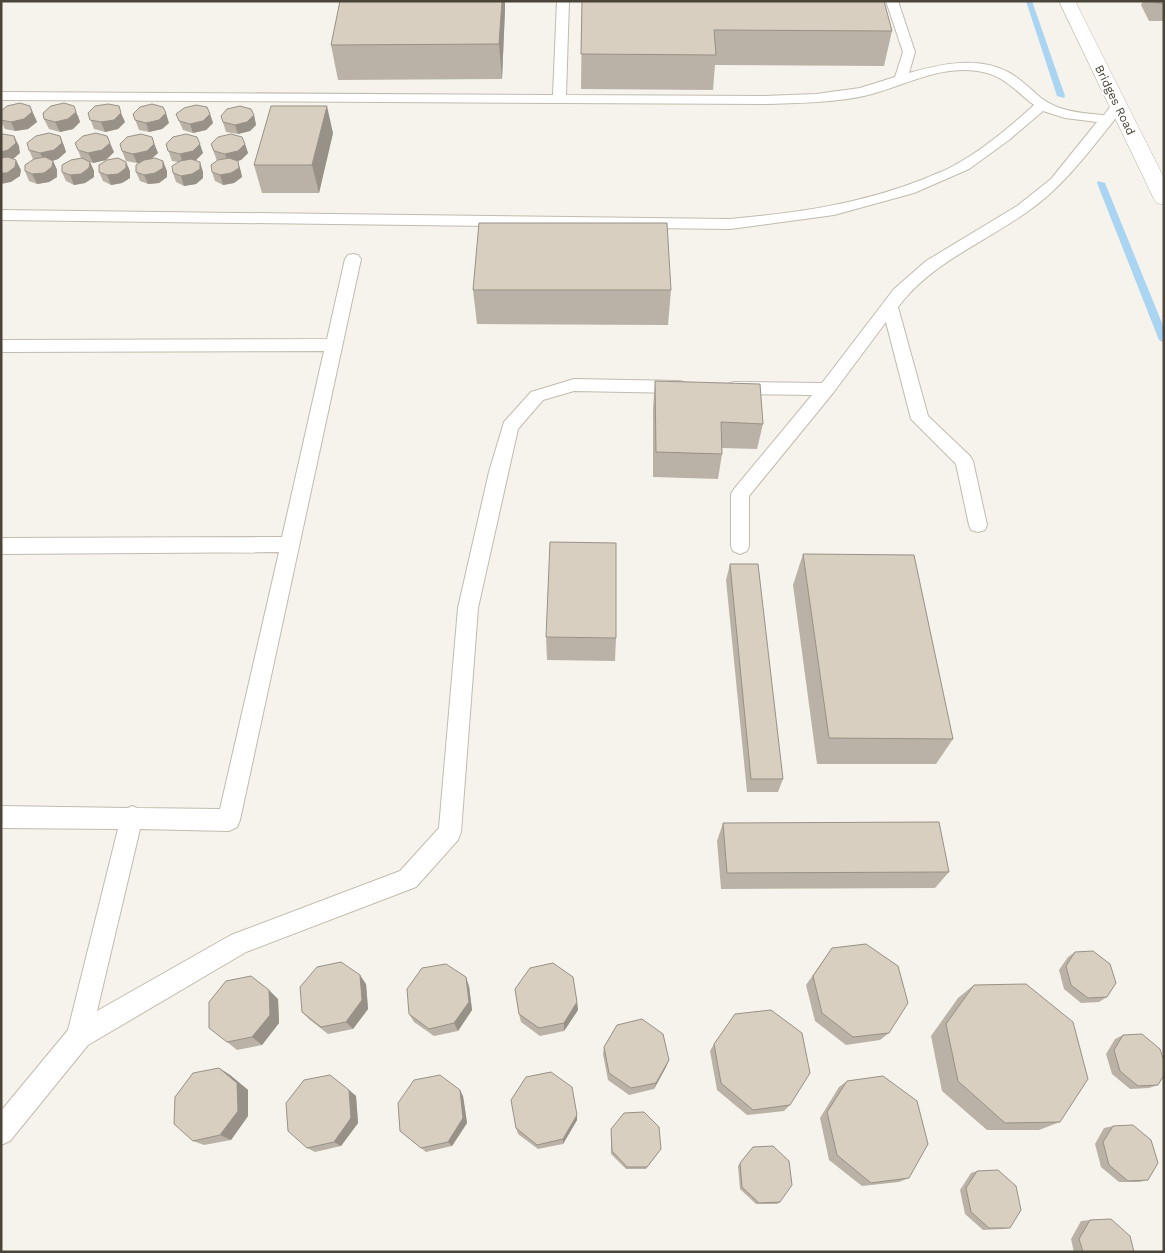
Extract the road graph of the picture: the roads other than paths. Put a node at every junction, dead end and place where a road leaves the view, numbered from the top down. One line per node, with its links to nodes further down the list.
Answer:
1 (563, 1): 6 (lane)
2 (892, 1): 4 (lane)
3 (1067, 1): 8 (street, Bridges Road)
4 (901, 79): 6 (lane); 7 (lane)
5 (1, 96): 6 (lane)
6 (559, 99)
7 (1042, 105): 8 (lane); 10 (lane)
8 (1113, 112): 9 (street, Bridges Road); 12 (lane)
9 (1164, 198)
10 (1, 216)
11 (353, 259): 13 (lane)
12 (890, 306): 15 (lane); 16 (lane)
13 (334, 345): 14 (lane); 17 (lane)
14 (1, 346)
15 (827, 389): 19 (lane); 22 (lane)
16 (978, 525)
17 (290, 544): 18 (lane); 21 (lane)
18 (1, 546)
19 (740, 546)
20 (1, 817): 21 (lane)
21 (132, 818): 22 (lane)
22 (80, 1036): 23 (lane)
23 (1, 1132)

